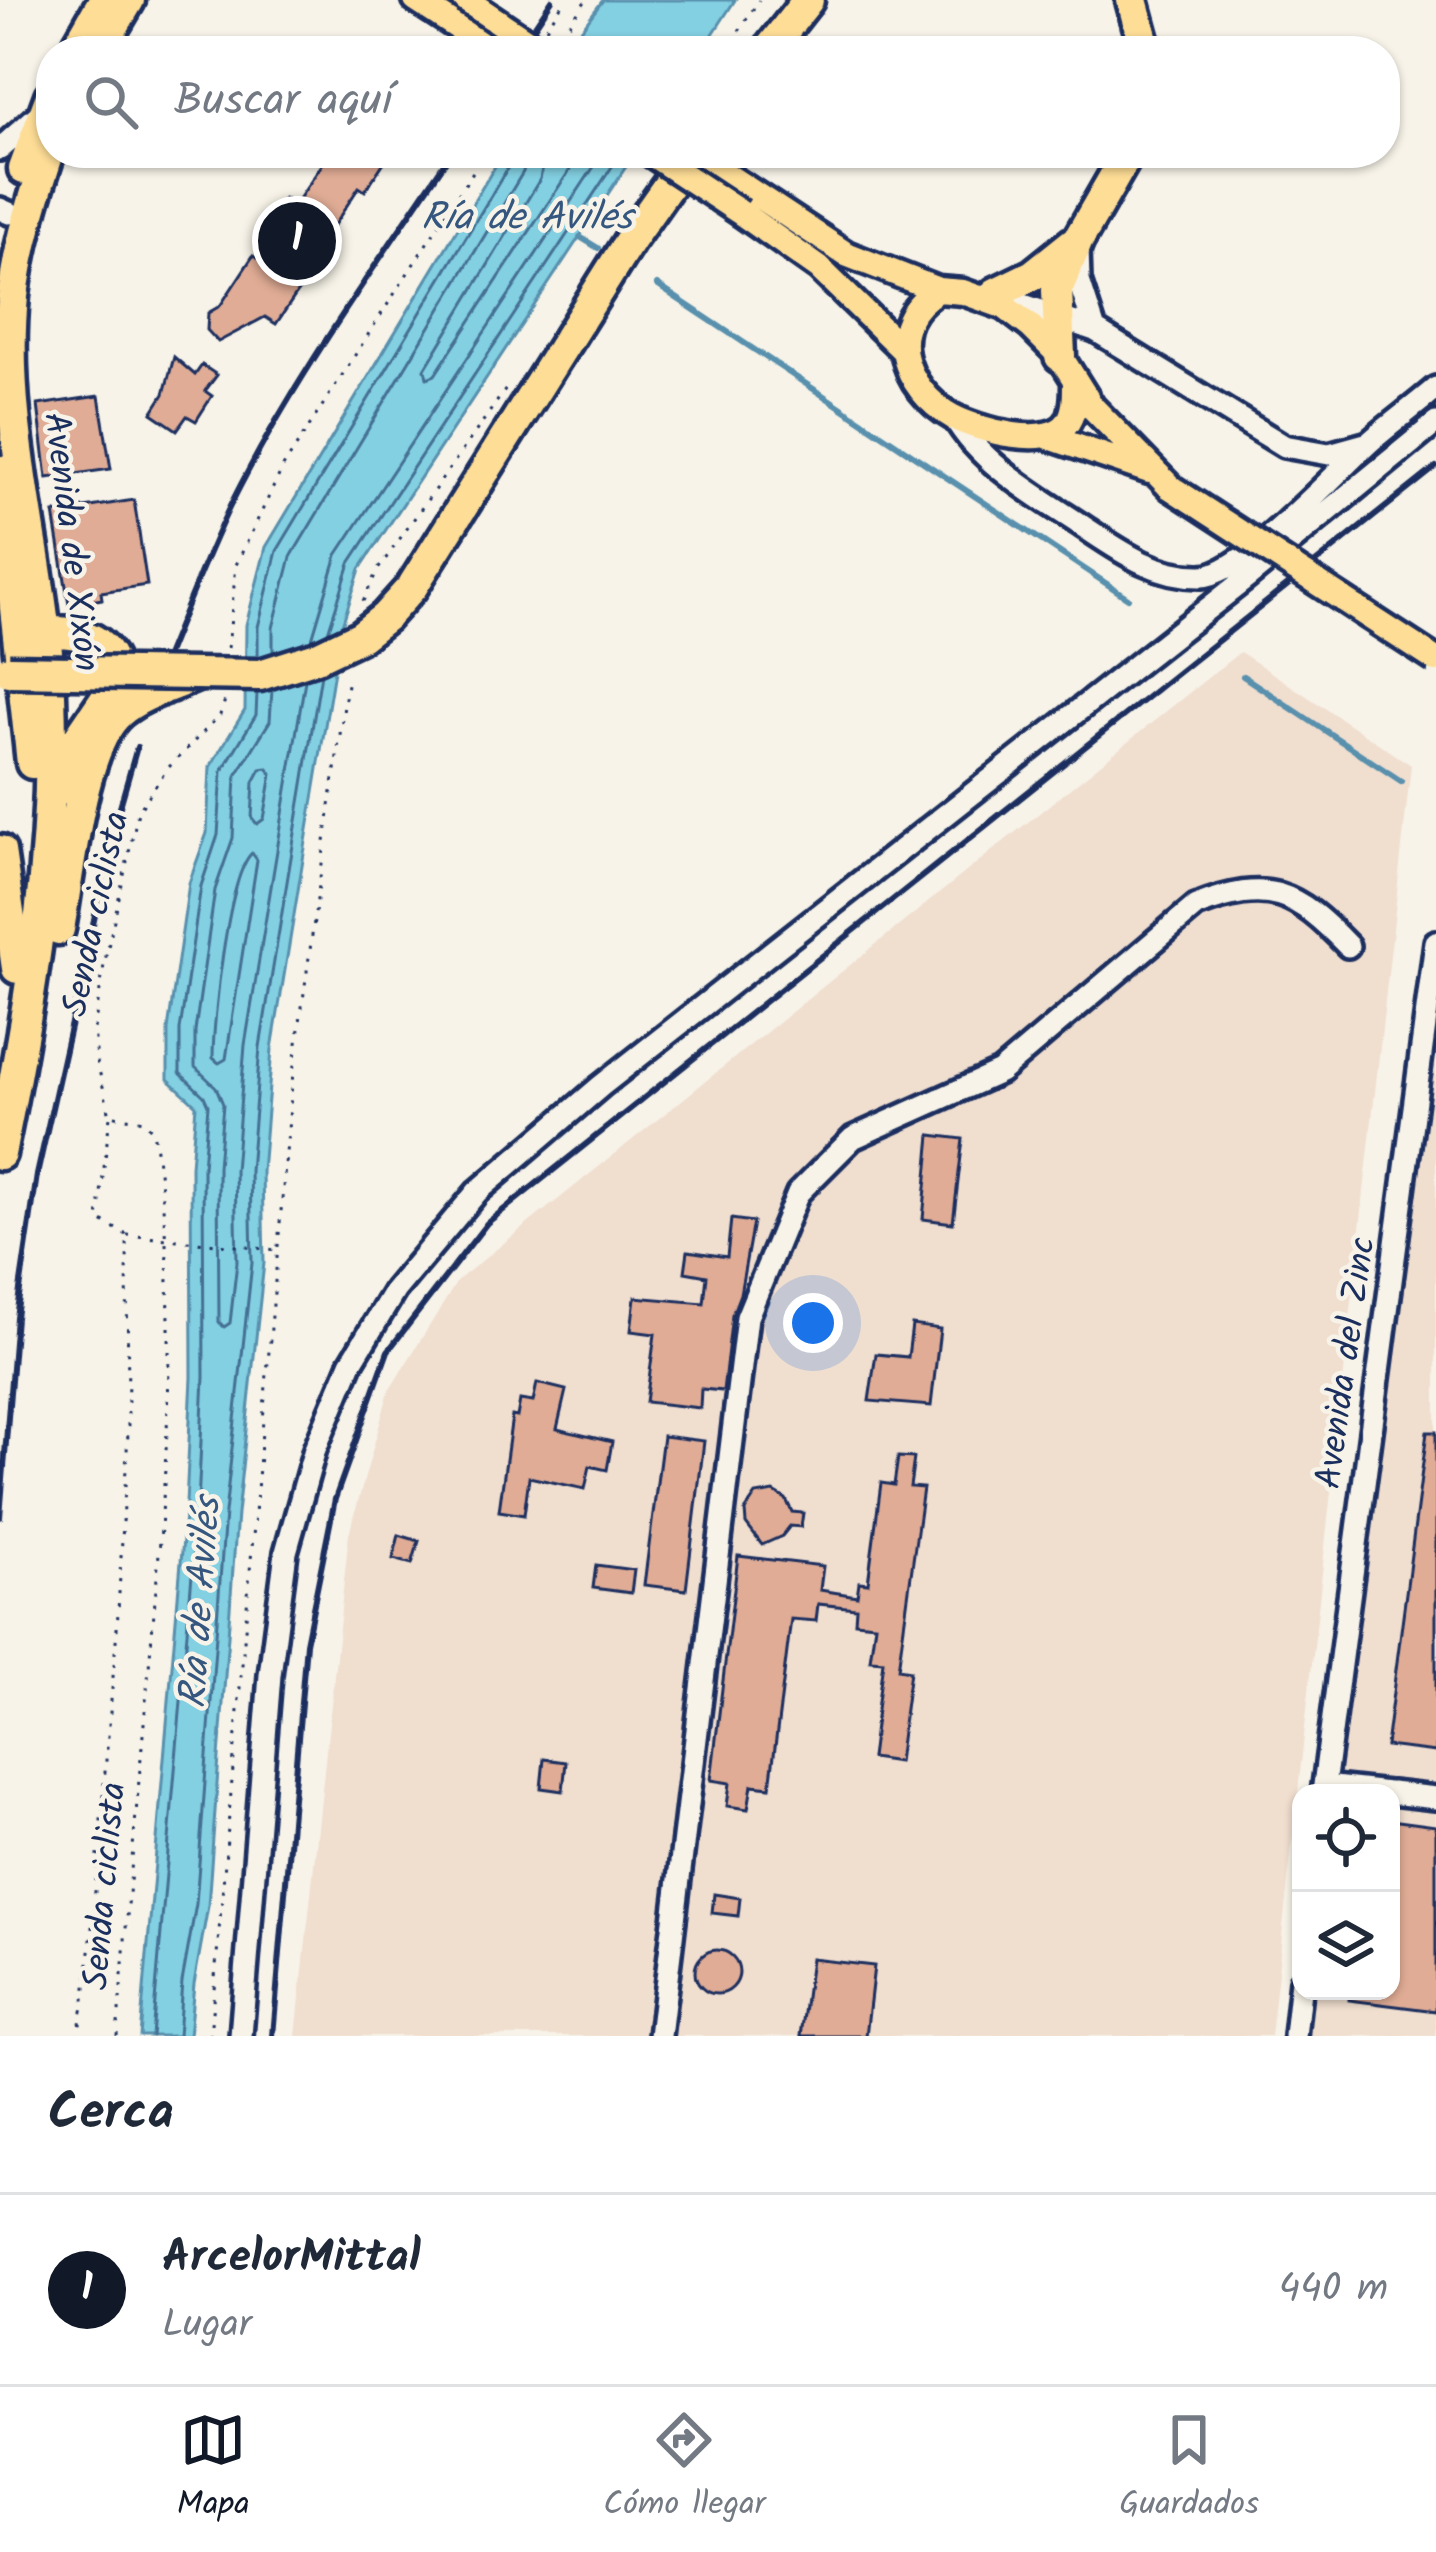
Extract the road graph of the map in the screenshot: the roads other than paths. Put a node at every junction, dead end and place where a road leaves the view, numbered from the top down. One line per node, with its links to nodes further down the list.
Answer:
1 (104, 0): 9 (highway)
2 (129, 0): 10 (highway)
3 (146, 0): 11 (main road)
4 (416, 0): 12 (main road)
5 (466, 0): 13 (main road, bridge)
6 (790, 0): 14 (highway)
7 (808, 0): 15 (highway)
8 (1132, 0): 16 (highway)
9 (84, 36)
10 (108, 36)
11 (122, 36)
12 (471, 36)
13 (523, 36)
14 (766, 36)
15 (779, 36)
16 (1142, 36)
17 (36, 113): 19 (street)
18 (36, 114): 21 (street)
19 (0, 129)
20 (36, 132): 28 (highway)
21 (0, 149)
22 (44, 168): 45 (highway, Avenida de Xixón)
23 (680, 168): 27 (main road, bridge)
24 (681, 168): 48 (highway, bridge)
25 (709, 168): 27 (main road)
26 (1119, 168): 29 (highway)
27 (745, 201): 31 (main road); 35 (main road)
28 (4, 211): 30 (highway)
29 (1078, 240): 32 (highway); 33 (highway); 34 (street)
30 (0, 260)
31 (950, 291): 32 (street); 35 (main road); 36 (main road)
32 (996, 293): 33 (street)
33 (1058, 315): 34 (street); 36 (highway)
34 (1095, 330): 42 (street)
35 (902, 349): 39 (main road)
36 (1060, 356): 37 (main road)
37 (1075, 385): 41 (main road); 43 (main road)
38 (1436, 388): 42 (street)
39 (954, 417): 41 (main road); 42 (street)
40 (1436, 423): 62 (street)
41 (1049, 436): 43 (main road)
42 (1371, 441)
43 (1161, 479): 46 (main road, bridge)
44 (1, 491): 45 (highway, Avenida de Xixón)
45 (21, 632): 49 (highway, Avenida de Xixón); 49 (highway); 53 (highway, Avenida de Xixón)
46 (1436, 660)
47 (4, 671): 48 (highway, bridge)
48 (197, 675): 54 (highway)
49 (49, 837): 54 (highway, Avenida de Xixón)
50 (0, 851): 53 (highway)
51 (1436, 942): 56 (street, Avenida del Zinc)
52 (1348, 946): 63 (street)
53 (17, 968): 55 (highway, Avenida de Xixón)
54 (27, 1019): 57 (highway, Avenida de Xixón)
55 (0, 1059)
56 (1428, 1061): 58 (street, Avenida del Zinc)
57 (0, 1154)
58 (1324, 1784)
59 (1400, 1794): 60 (street)
60 (1436, 1798)
61 (1299, 2000): 64 (street)
62 (241, 2036)
63 (660, 2036)
64 (1294, 2036)

